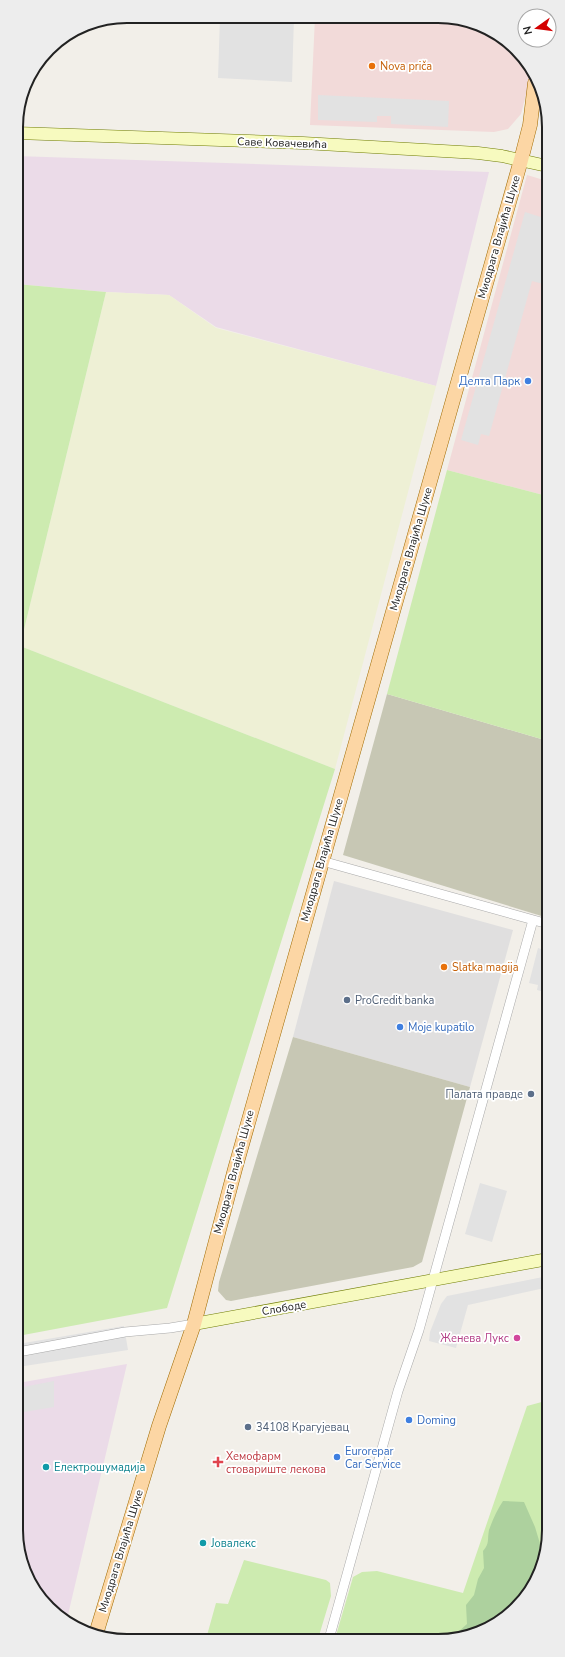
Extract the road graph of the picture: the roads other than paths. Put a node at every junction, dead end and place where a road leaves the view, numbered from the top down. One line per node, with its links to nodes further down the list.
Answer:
1 (534, 89): 3 (main road, Миодрага Влајића Шуке)
2 (23, 133): 3 (street, Саве Ковачевића)
3 (521, 160): 4 (street, Саве Ковачевића); 5 (main road, Миодрага Влајића Шуке)
4 (542, 165)
5 (322, 861): 6 (street); 10 (main road, Миодрага Влајића Шуке)
6 (533, 920): 7 (street); 9 (street)
7 (542, 922)
8 (542, 1260): 9 (street, Слободе)
9 (432, 1282): 10 (street, Слободе); 13 (street)
10 (194, 1324): 11 (street, Слободе); 12 (main road, Миодрага Влајића Шуке)
11 (23, 1351)
12 (97, 1629)
13 (330, 1634)

